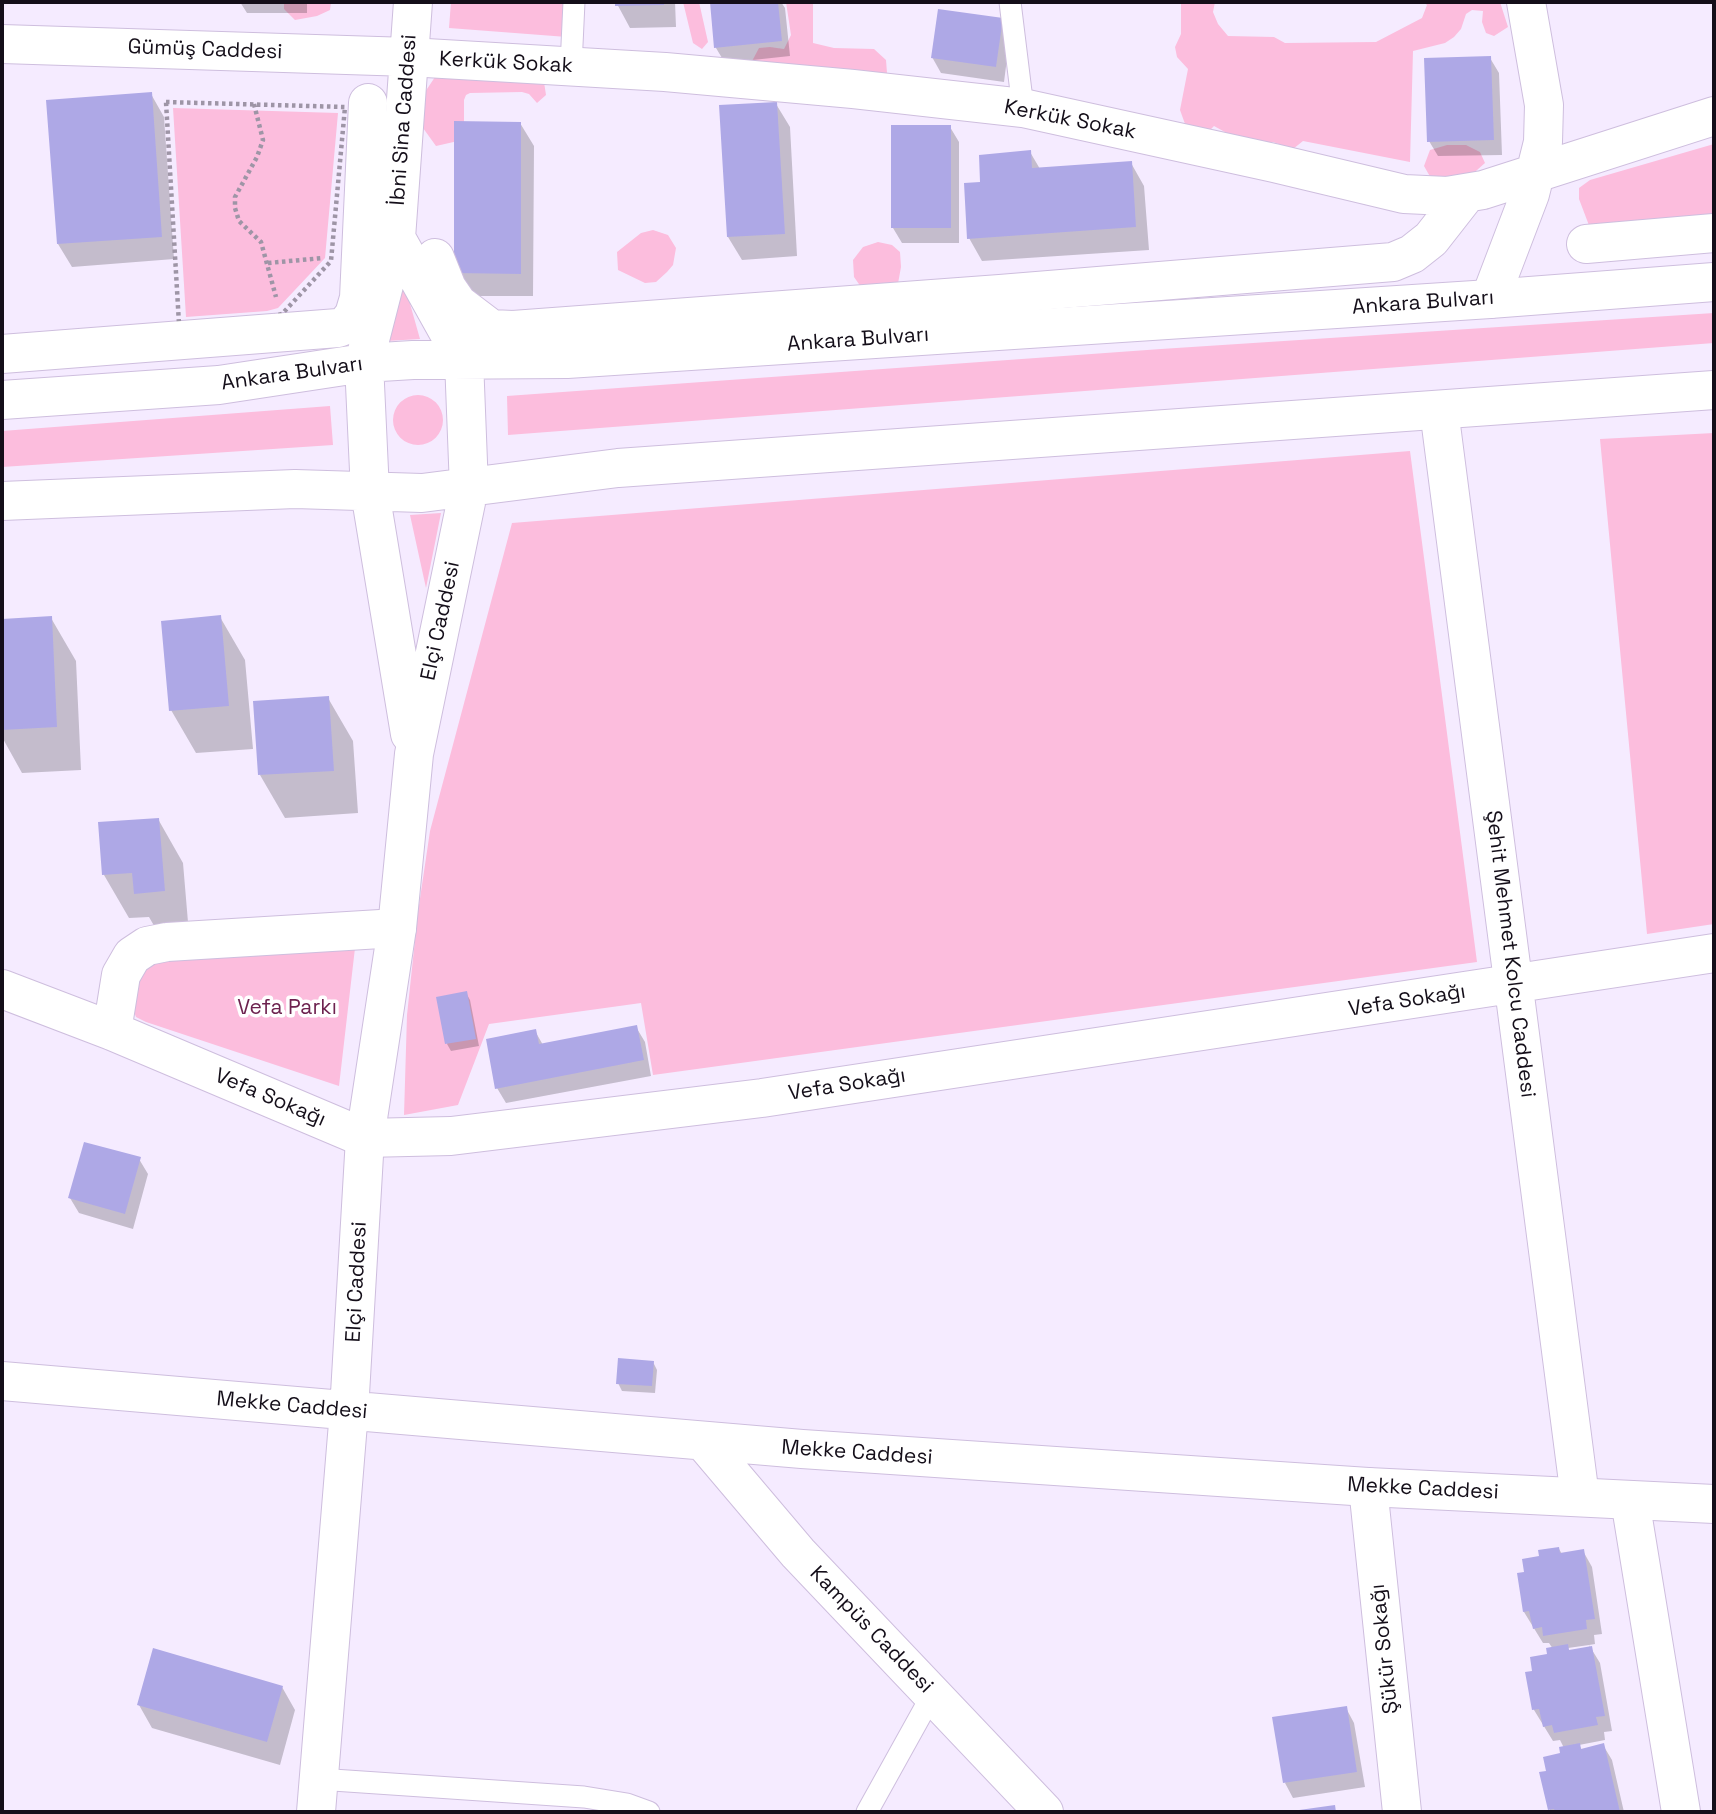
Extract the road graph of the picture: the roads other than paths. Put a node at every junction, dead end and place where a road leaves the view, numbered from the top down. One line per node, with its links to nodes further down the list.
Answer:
1 (413, 2): 6 (street, İbni Sina Caddesi)
2 (574, 2): 7 (lane)
3 (1010, 2): 9 (lane)
4 (1526, 2): 11 (street)
5 (2, 44): 6 (street, Gümüş Caddesi)
6 (409, 57): 7 (street, Kerkük Sokak); 14 (street, İbni Sina Caddesi)
7 (571, 66): 9 (street, Kerkük Sokak)
8 (368, 103): 19 (street)
9 (1023, 108): 12 (street, Kerkük Sokak)
10 (1714, 116): 11 (street, Kerkük Sokak)
11 (1535, 173): 12 (street, Kerkük Sokak); 18 (street)
12 (1467, 193): 16 (street)
13 (1714, 233): 15 (street)
14 (396, 238): 20 (street); 21 (street, İbni Sina Caddesi)
15 (1586, 244)
16 (435, 258)
17 (1714, 282): 18 (street, Ankara Bulvarı)
18 (1490, 299): 20 (street, Ankara Bulvarı)
19 (2, 354)
20 (464, 360): 21 (street, Ankara Bulvarı); 25 (street, Elçi Caddesi)
21 (364, 363): 23 (street, Ankara Bulvarı); 26 (street, Elçi Caddesi)
22 (1714, 390): 24 (street)
23 (2, 400)
24 (1439, 410): 25 (street); 31 (street, Şehit Mehmet Kolcu Caddesi)
25 (469, 488): 26 (street); 28 (street, Elçi Caddesi)
26 (370, 492): 27 (street); 28 (street, Elçi Caddesi)
27 (2, 501)
28 (414, 754): 29 (street, Elçi Caddesi)
29 (397, 929): 33 (street); 34 (street, Elçi Caddesi)
30 (1714, 953): 31 (street, Vefa Sokağı)
31 (1514, 985): 34 (street, Vefa Sokağı); 39 (street, Şehit Mehmet Kolcu Caddesi)
32 (2, 989): 33 (street, Vefa Sokağı)
33 (112, 1031): 34 (street, Vefa Sokağı)
34 (365, 1138): 36 (street, Elçi Caddesi)
35 (2, 1381): 36 (street, Mekke Caddesi)
36 (349, 1411): 37 (street, Mekke Caddesi); 43 (street, Elçi Caddesi)
37 (704, 1442): 38 (street, Mekke Caddesi); 42 (street, Kampüs Caddesi)
38 (1368, 1487): 39 (street, Mekke Caddesi); 47 (street, Şükür Sokağı)
39 (1580, 1497): 40 (street, Mekke Caddesi)
40 (1630, 1500): 41 (street, Mekke Caddesi); 48 (street)
41 (1714, 1504)
42 (932, 1695): 45 (lane); 46 (street, Kampüs Caddesi)
43 (317, 1796): 44 (lane)
44 (649, 1812)
45 (867, 1812)
46 (1044, 1812)
47 (1402, 1812)
48 (1681, 1812)

